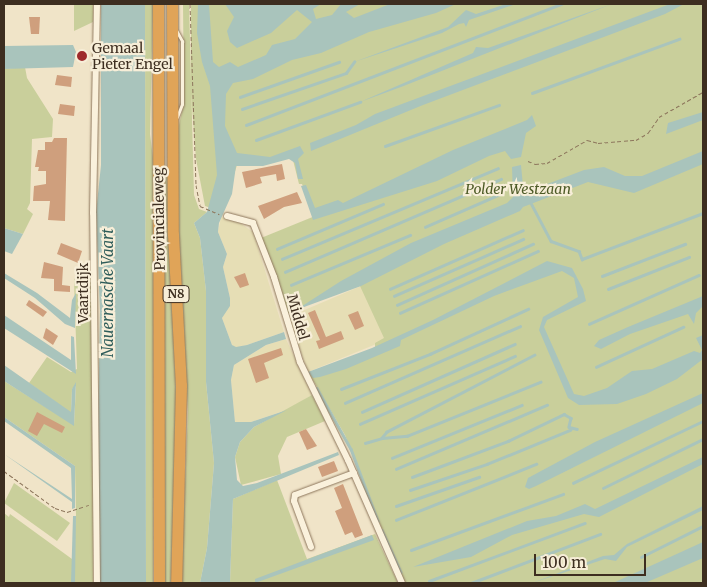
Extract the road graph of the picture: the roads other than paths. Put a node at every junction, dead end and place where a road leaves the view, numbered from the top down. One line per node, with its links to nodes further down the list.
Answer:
1 (97, 4): 7 (street, Vaartdijk)
2 (158, 4): 8 (highway, Provincialeweg / N8)
3 (172, 4): 9 (highway, Provincialeweg / N8)
4 (227, 216): 5 (street, Middel)
5 (354, 473): 6 (street); 10 (street, Middel)
6 (311, 547)
7 (97, 583)
8 (159, 583)
9 (176, 583)
10 (402, 583)

